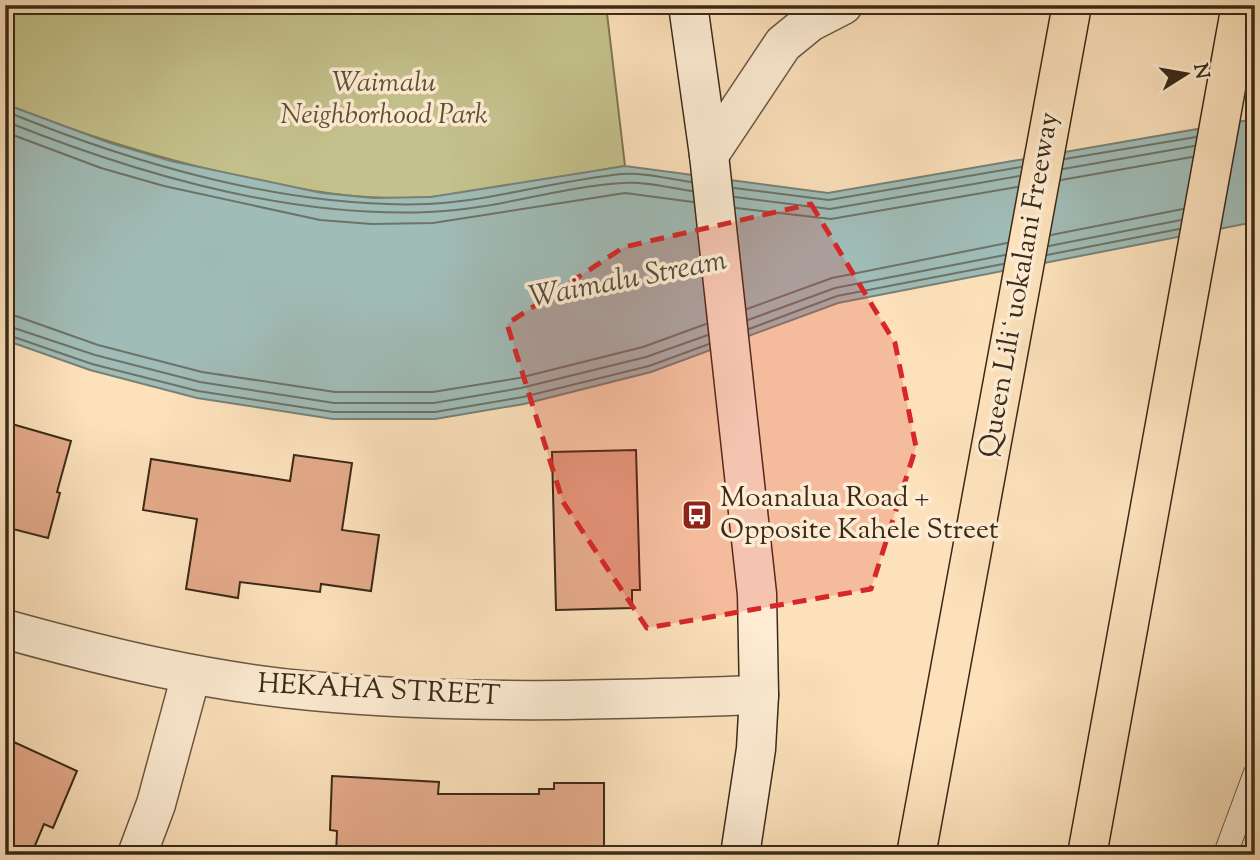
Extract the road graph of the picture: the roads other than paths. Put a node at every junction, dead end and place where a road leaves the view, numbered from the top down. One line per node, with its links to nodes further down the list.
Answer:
1 (688, 5): 5 (street)
2 (843, 5): 5 (street)
3 (1072, 5): 12 (highway, Queen Liliʻuokalani Freeway)
4 (1241, 5): 13 (highway)
5 (709, 155): 8 (street)
6 (5, 629): 7 (street, HEKAHA STREET)
7 (191, 675): 8 (street, HEKAHA STREET); 10 (street)
8 (759, 695): 11 (street)
9 (1255, 774): 14 (lane)
10 (137, 855)
11 (740, 855)
12 (916, 855)
13 (1087, 855)
14 (1225, 855)

